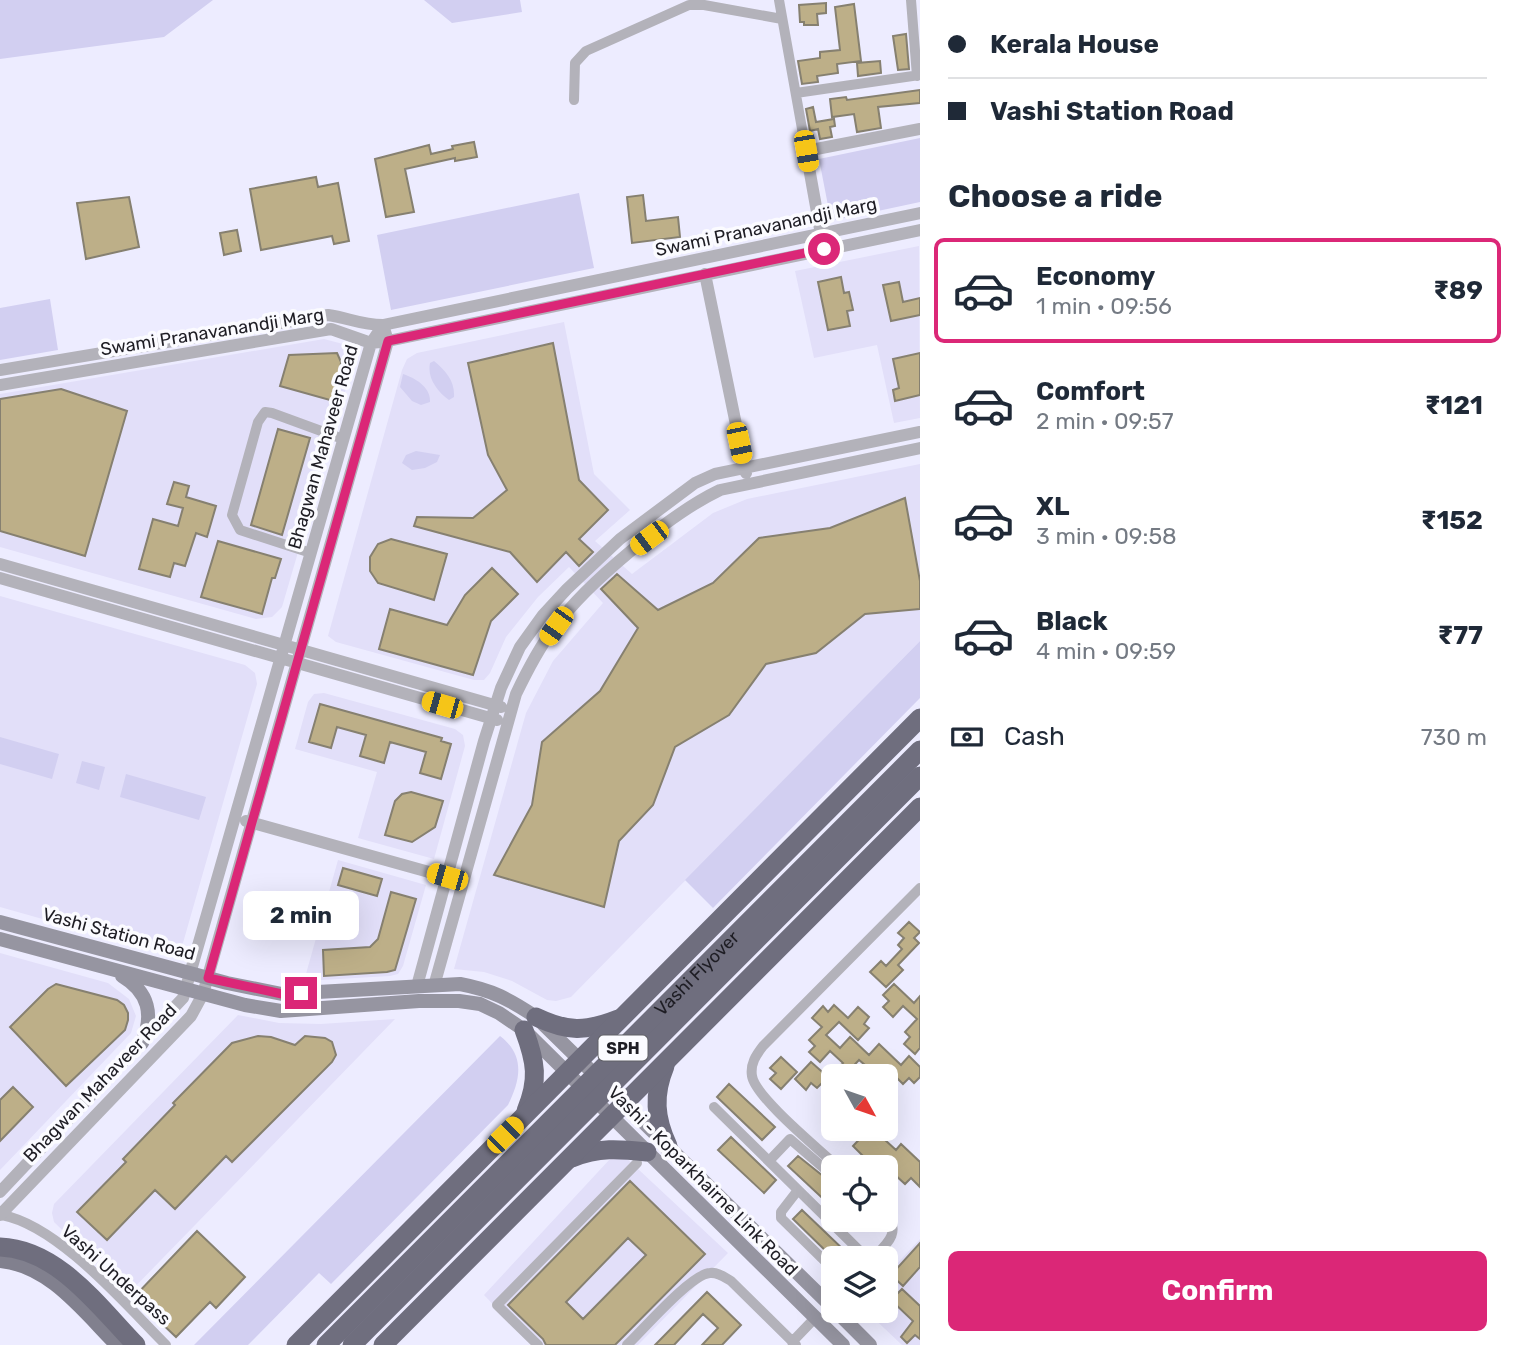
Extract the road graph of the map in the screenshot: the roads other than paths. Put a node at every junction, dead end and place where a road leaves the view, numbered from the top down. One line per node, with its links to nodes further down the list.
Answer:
1 (779, 0): 3 (street)
2 (911, 0): 4 (street)
3 (782, 19): 5 (street); 6 (street)
4 (918, 75): 5 (street)
5 (796, 93): 8 (street)
6 (574, 100)
7 (920, 130): 8 (street)
8 (806, 151): 11 (street)
9 (920, 213): 11 (street, Swami Pranavanandji Marg)
10 (920, 230): 12 (street, Swami Pranavanandji Marg)
11 (821, 233): 12 (street); 14 (street, Swami Pranavanandji Marg)
12 (824, 249): 13 (street, Swami Pranavanandji Marg)
13 (705, 274): 15 (street, Swami Pranavanandji Marg); 22 (street)
14 (383, 325): 15 (street, Bhagwan Mahaveer Road); 16 (street, Bhagwan Mahaveer Road); 17 (street, Swami Pranavanandji Marg)
15 (388, 341): 16 (street, Swami Pranavanandji Marg); 29 (street, Bhagwan Mahaveer Road)
16 (370, 344): 18 (street, Swami Pranavanandji Marg); 20 (street, Bhagwan Mahaveer Road)
17 (0, 370)
18 (0, 385)
19 (920, 432): 22 (street)
20 (344, 439): 24 (street, Bhagwan Mahaveer Road); 24 (street)
21 (920, 449): 23 (street)
22 (744, 467): 23 (street); 30 (street)
23 (748, 484): 31 (street)
24 (311, 553): 28 (street, Bhagwan Mahaveer Road)
25 (0, 564): 27 (street)
26 (0, 578): 27 (street)
27 (62, 589): 28 (street)
28 (283, 652): 29 (street); 36 (street, Bhagwan Mahaveer Road)
29 (299, 657): 30 (street); 37 (street, Bhagwan Mahaveer Road)
30 (493, 712): 31 (street); 38 (street)
31 (509, 717): 39 (street)
32 (920, 718): 52 (highway)
33 (920, 750): 85 (highway, Vashi Flyover / SPH)
34 (920, 776): 86 (highway, Vashi Flyover / SPH)
35 (920, 807): 55 (highway)
36 (236, 818): 37 (street); 44 (street, Bhagwan Mahaveer Road)
37 (252, 822): 38 (street); 45 (street, Bhagwan Mahaveer Road)
38 (447, 877): 39 (street); 47 (street)
39 (462, 881): 46 (street)
40 (920, 888): 61 (street)
41 (0, 922): 44 (main road, Vashi Station Road)
42 (0, 939): 43 (main road, Vashi Station Road)
43 (112, 970): 48 (main road, Vashi Station Road); 54 (main road)
44 (191, 974): 45 (main road, Vashi Station Road); 48 (street, Bhagwan Mahaveer Road)
45 (208, 978): 49 (main road, Vashi Station Road); 50 (street, Bhagwan Mahaveer Road)
46 (434, 985): 47 (main road, Vashi Station Road); 53 (main road, Vashi Station Road)
47 (417, 986): 49 (main road, Vashi Station Road)
48 (187, 990): 50 (main road, Vashi Station Road); 54 (street, Bhagwan Mahaveer Road)
49 (339, 991): 51 (main road)
50 (203, 994): 51 (main road, Vashi Station Road); 69 (street, Bhagwan Mahaveer Road)
51 (340, 1007): 53 (main road, Vashi Station Road)
52 (621, 1018): 53 (highway); 56 (highway)
53 (530, 1024): 56 (main road, Vashi Station Road); 59 (highway)
54 (142, 1043): 67 (street, Bhagwan Mahaveer Road)
55 (666, 1062): 58 (highway); 60 (highway)
56 (573, 1066): 58 (main road, Vashi - Koparkhairne Link Road); 59 (highway)
57 (714, 1107): 64 (street)
58 (618, 1110): 60 (main road, Vashi - Koparkhairne Link Road); 62 (main road, Vashi - Koparkhairne Link Road); 63 (highway)
59 (524, 1115): 84 (highway)
60 (668, 1146): 75 (main road, Vashi - Koparkhairne Link Road)
61 (825, 1155)
62 (642, 1157): 63 (highway); 78 (main road, Vashi - Koparkhairne Link Road); 88 (street)
63 (568, 1160): 87 (highway)
64 (769, 1161): 65 (street); 66 (street)
65 (821, 1165)
66 (798, 1190): 68 (street); 73 (street)
67 (0, 1192)
68 (821, 1210)
69 (1, 1215): 83 (street, Vashi Underpass)
70 (843, 1232): 71 (street)
71 (853, 1246)
72 (0, 1247): 77 (highway)
73 (821, 1257)
74 (0, 1260): 77 (main road)
75 (821, 1294)
76 (821, 1314): 78 (main road)
77 (98, 1316): 81 (main road); 82 (highway)
78 (815, 1318): 80 (street); 90 (main road, Vashi - Koparkhairne Link Road)
79 (849, 1323): 91 (main road, Vashi - Koparkhairne Link Road)
80 (794, 1343): 89 (street)
81 (118, 1345)
82 (136, 1345)
83 (166, 1345)
84 (296, 1345)
85 (326, 1345)
86 (352, 1345)
87 (383, 1345)
88 (538, 1345)
89 (627, 1345)
90 (843, 1345)
91 (870, 1345)

